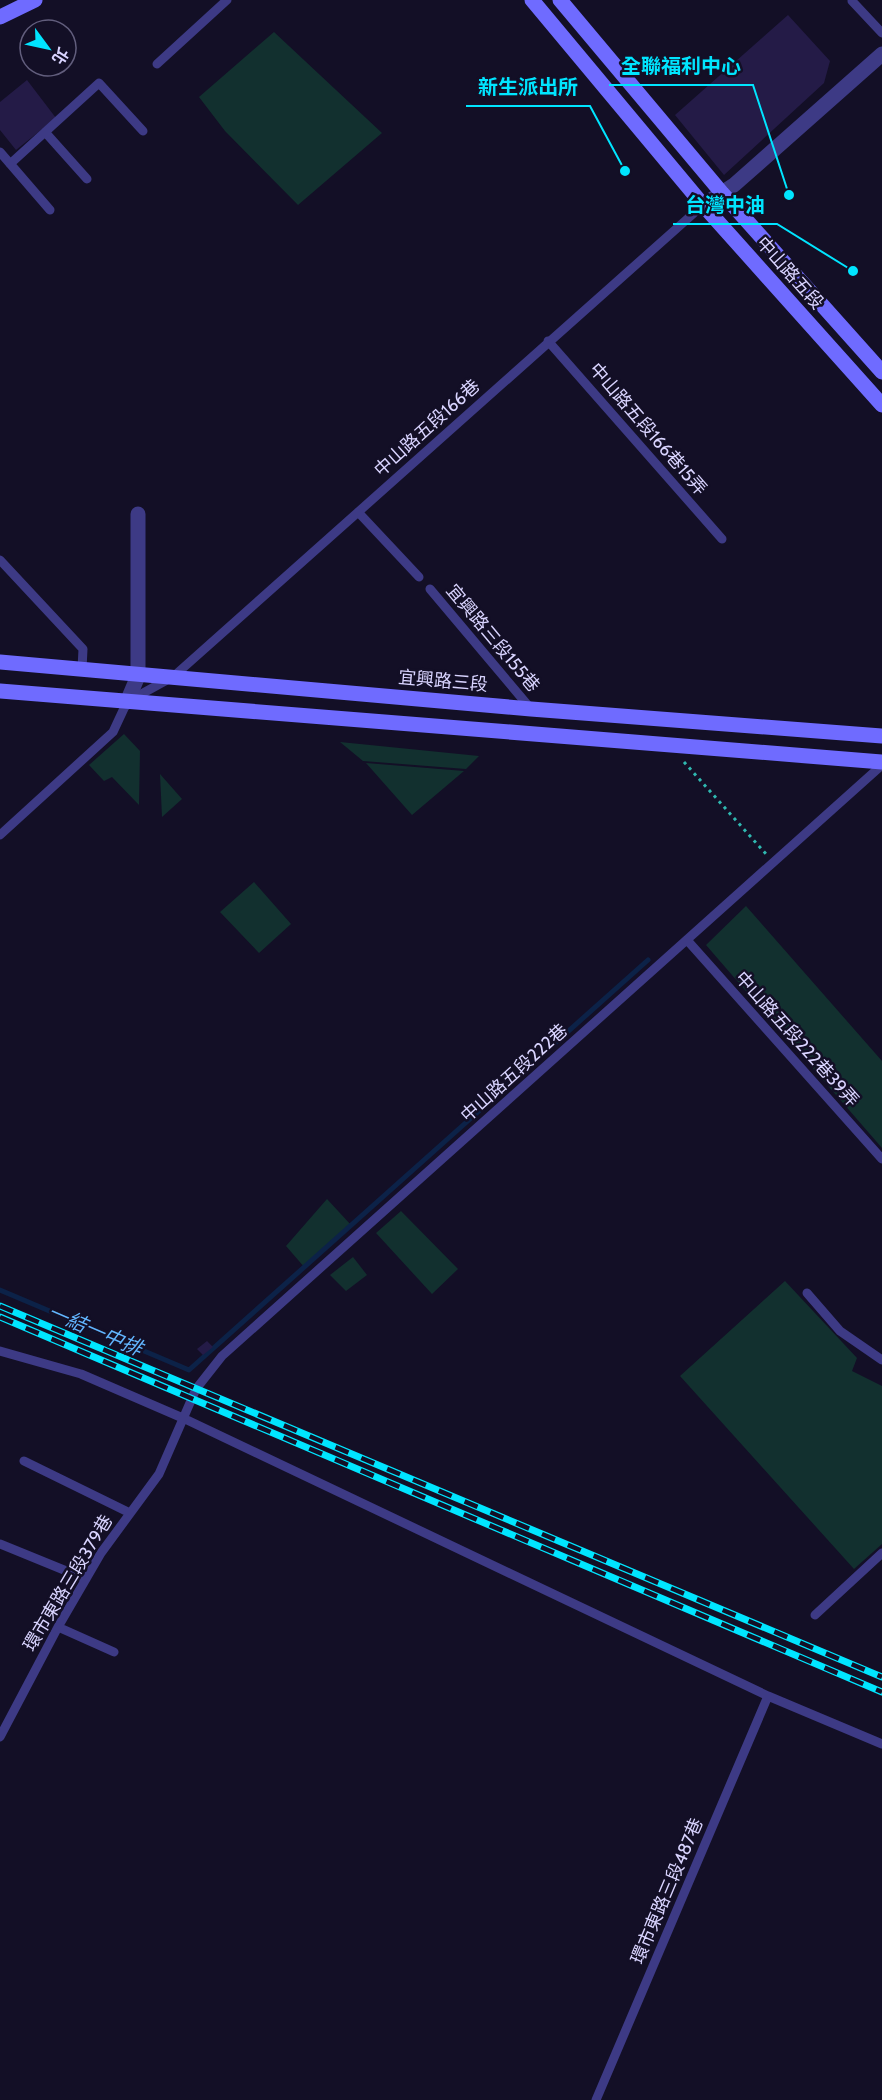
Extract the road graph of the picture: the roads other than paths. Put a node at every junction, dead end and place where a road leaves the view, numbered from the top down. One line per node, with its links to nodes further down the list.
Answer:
1 (35, 0): 6 (street)
2 (227, 0): 9 (lane)
3 (532, 0): 16 (street, 中山路五段)
4 (560, 0): 15 (street, 中山路五段)
5 (852, 1): 7 (lane)
6 (0, 17)
7 (882, 33)
8 (882, 54): 15 (street)
9 (157, 64)
10 (45, 132): 11 (lane); 13 (lane); 14 (lane)
11 (143, 132)
12 (0, 152): 13 (lane)
13 (10, 164): 17 (lane)
14 (87, 178)
15 (722, 193): 16 (street); 19 (street, 中山路五段)
16 (703, 205): 18 (lane, 中山路五段166巷); 20 (street, 中山路五段)
17 (50, 210)
18 (548, 341): 21 (lane, 中山路五段166巷); 23 (lane, 中山路五段166巷15弄)
19 (882, 372)
20 (882, 405)
21 (358, 512): 25 (lane); 30 (lane, 中山路五段166巷)
22 (138, 514): 29 (street)
23 (722, 539)
24 (0, 560): 28 (lane)
25 (419, 577)
26 (430, 589): 33 (lane, 宜興路三段155巷)
27 (0, 662): 28 (street, 宜興路三段)
28 (82, 669): 29 (street, 宜興路三段)
29 (138, 676): 30 (street, 宜興路三段); 32 (street)
30 (174, 676): 32 (lane, 中山路五段166巷); 33 (street, 宜興路三段)
31 (0, 691): 32 (street)
32 (127, 702): 35 (street); 36 (lane)
33 (531, 709): 34 (street, 宜興路三段)
34 (882, 736)
35 (882, 764): 37 (lane, 中山路五段222巷)
36 (0, 835)
37 (687, 940): 38 (lane, 中山路五段222巷39弄); 42 (lane, 中山路五段222巷)
38 (882, 1160)
39 (807, 1293): 41 (lane)
40 (0, 1351): 42 (lane)
41 (882, 1360)
42 (185, 1419): 44 (lane, 環市東路三段379巷); 51 (lane)
43 (24, 1461): 44 (lane)
44 (130, 1513): 47 (lane, 環市東路三段379巷)
45 (0, 1544): 47 (lane)
46 (882, 1553): 48 (lane)
47 (86, 1580): 49 (lane, 環市東路三段379巷)
48 (815, 1615)
49 (58, 1627): 50 (lane); 52 (lane, 環市東路三段379巷)
50 (114, 1652)
51 (768, 1696): 53 (lane); 54 (lane, 環市東路三段487巷)
52 (0, 1737)
53 (882, 1744)
54 (596, 2100)

